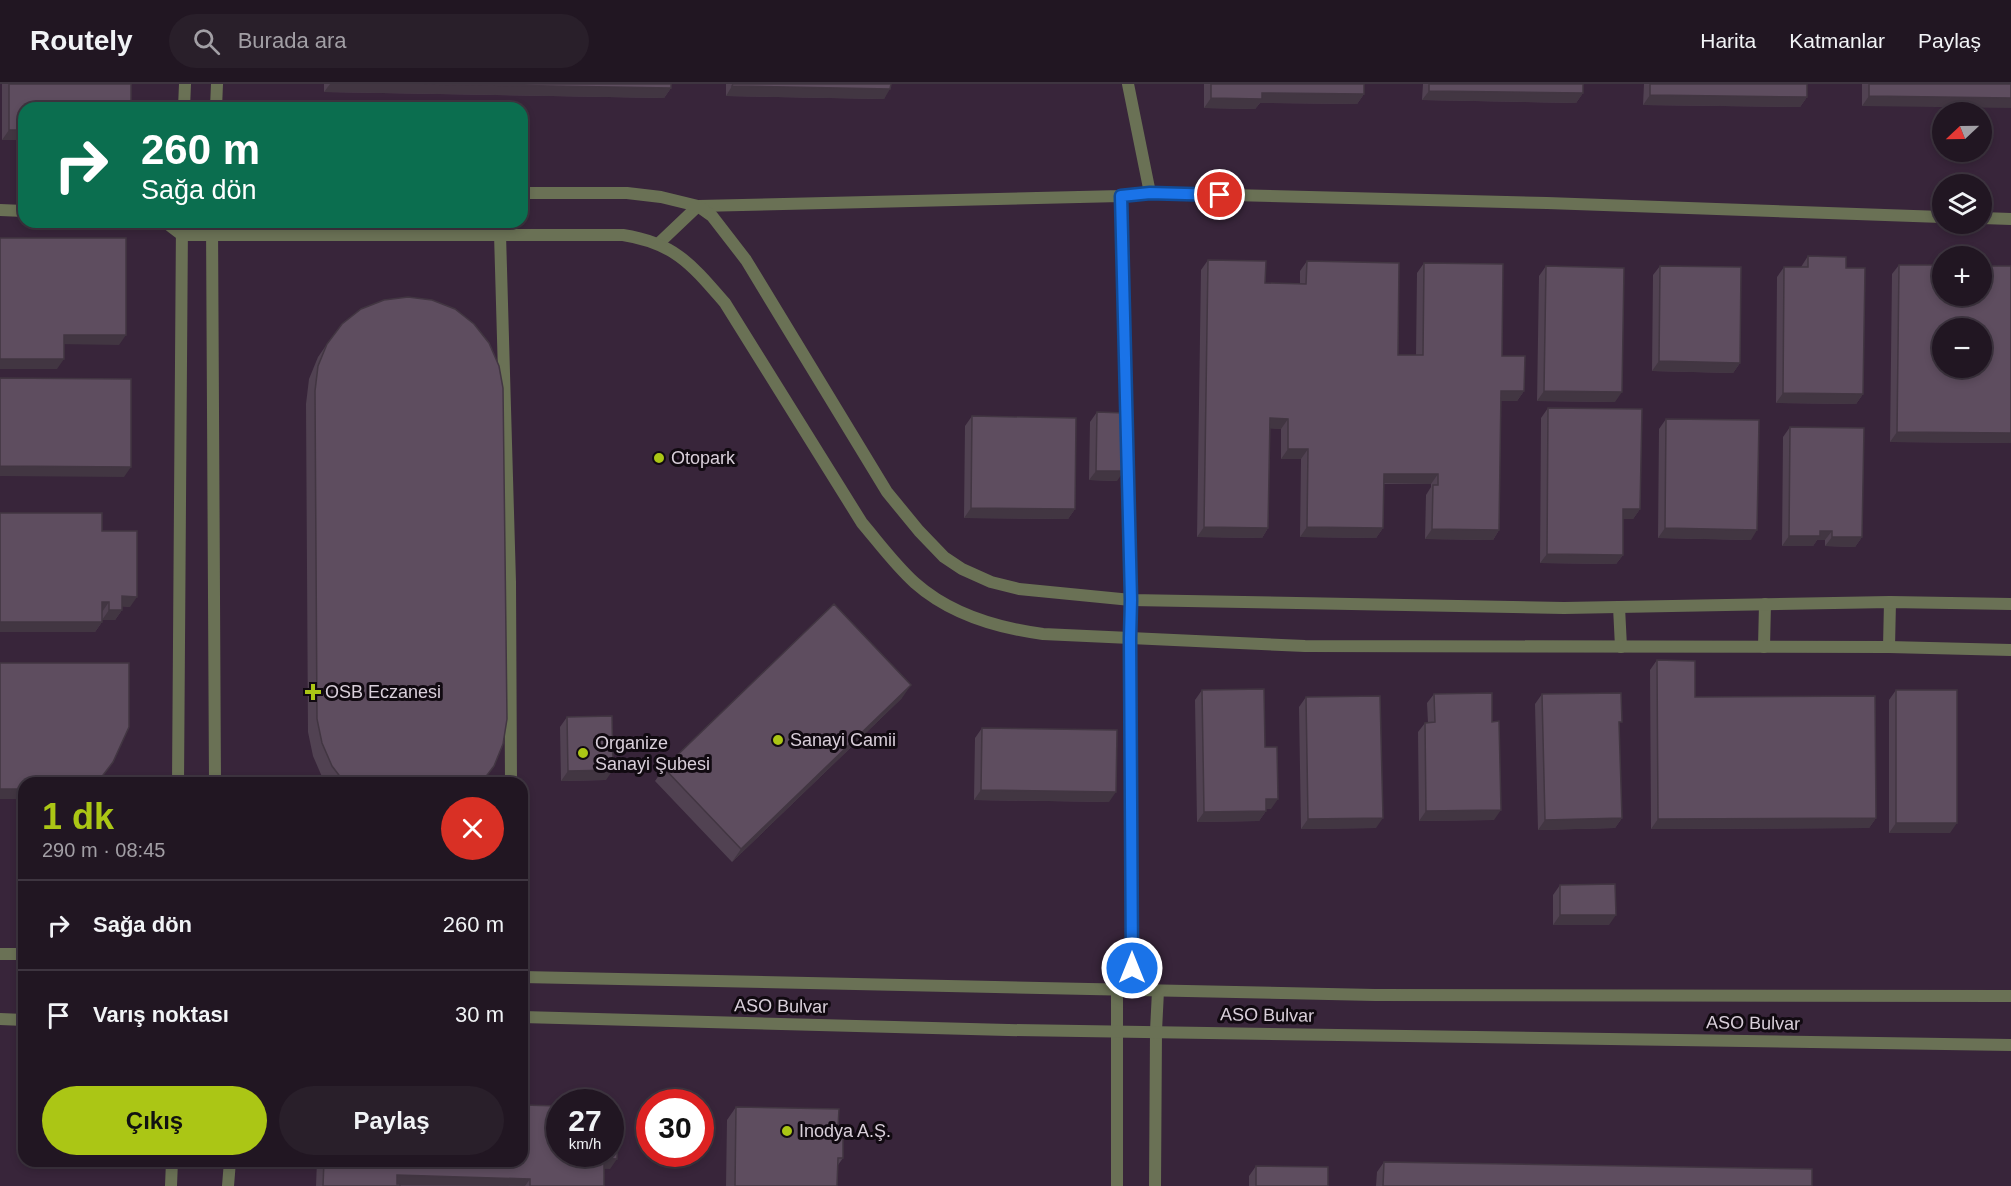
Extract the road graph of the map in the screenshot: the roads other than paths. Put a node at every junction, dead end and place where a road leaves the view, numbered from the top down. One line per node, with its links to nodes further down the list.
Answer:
1 (185, 84): 4 (street)
2 (217, 84): 5 (street)
3 (1128, 84): 7 (street)
4 (184, 102)
5 (216, 102)
6 (528, 193): 9 (street)
7 (1150, 193): 8 (street); 12 (street)
8 (1121, 196): 9 (street); 22 (street)
9 (698, 206): 21 (street); 22 (street)
10 (0, 210): 11 (street)
11 (18, 211)
12 (1932, 217)
13 (1992, 218): 14 (street)
14 (2011, 219)
15 (173, 228): 19 (street)
16 (182, 228): 19 (street)
17 (212, 228): 20 (street)
18 (500, 234): 20 (street); 21 (street); 34 (street)
19 (182, 235): 20 (street); 32 (street)
20 (212, 235): 33 (street)
21 (658, 244): 27 (street)
22 (1131, 600): 26 (street); 27 (street)
23 (1890, 602): 24 (street); 25 (street); 30 (street)
24 (1765, 604): 26 (street); 29 (street)
25 (2011, 604)
26 (1619, 607): 28 (street)
27 (1130, 638): 28 (street); 39 (street)
28 (1621, 647): 29 (street)
29 (1764, 647): 30 (street)
30 (1889, 647): 31 (street)
31 (2011, 650)
32 (178, 777)
33 (214, 777)
34 (511, 777)
35 (0, 954): 36 (street)
36 (18, 954)
37 (528, 977): 38 (street, ASO Bulvar)
38 (1117, 991): 39 (street, ASO Bulvar); 45 (street)
39 (1132, 991): 40 (street, ASO Bulvar)
40 (1158, 992): 41 (street, ASO Bulvar); 46 (street)
41 (2011, 996)
42 (528, 1017): 45 (street, ASO Bulvar)
43 (0, 1019): 44 (street)
44 (18, 1020)
45 (1116, 1030): 46 (street, ASO Bulvar); 52 (street)
46 (1156, 1031): 47 (street, ASO Bulvar); 53 (street)
47 (2011, 1045)
48 (172, 1167): 50 (street)
49 (230, 1167): 51 (street)
50 (171, 1186)
51 (228, 1186)
52 (1117, 1186)
53 (1155, 1186)

